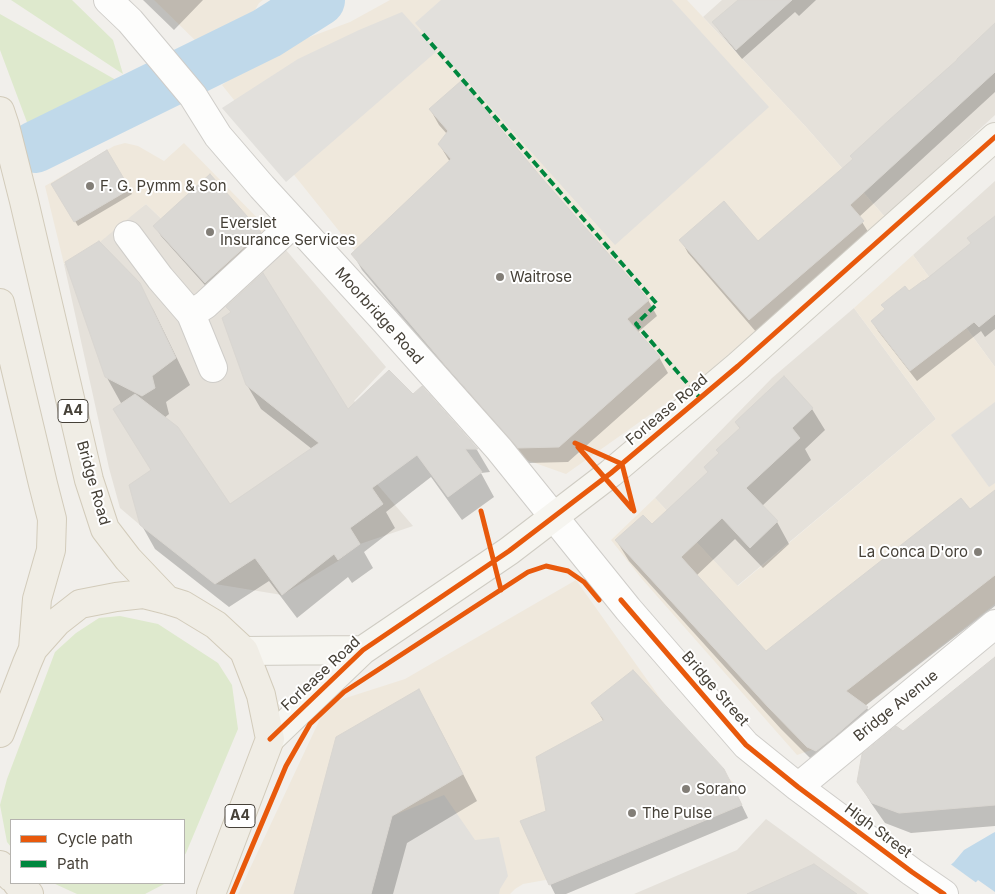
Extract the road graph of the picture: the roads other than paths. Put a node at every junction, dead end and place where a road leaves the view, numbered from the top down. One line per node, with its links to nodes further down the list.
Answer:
1 (108, 0): 4 (street, Moorbridge Road)
2 (2, 119): 10 (main road, Bridge Road / A4)
3 (995, 137): 9 (street, Forlease Road)
4 (294, 223): 7 (street); 9 (street, Moorbridge Road)
5 (128, 235): 7 (street)
6 (0, 303): 12 (main road, A4)
7 (191, 314): 8 (street)
8 (213, 368)
9 (554, 517): 13 (street, Forlease Road); 17 (street, Bridge Street)
10 (167, 600): 12 (main road, A4); 14 (main road, A4)
11 (995, 624): 17 (street, Bridge Avenue)
12 (34, 649): 15 (main road, A4)
13 (363, 650): 14 (street, Forlease Road); 16 (street, Forlease Road)
14 (244, 651): 16 (main road, A4)
15 (0, 733)
16 (270, 739): 23 (main road, A4)
17 (798, 787): 21 (street, High Street)
18 (0, 865): 19 (main road)
19 (10, 876)
20 (18, 884): 22 (main road)
21 (935, 887)
22 (29, 894)
23 (211, 894)

